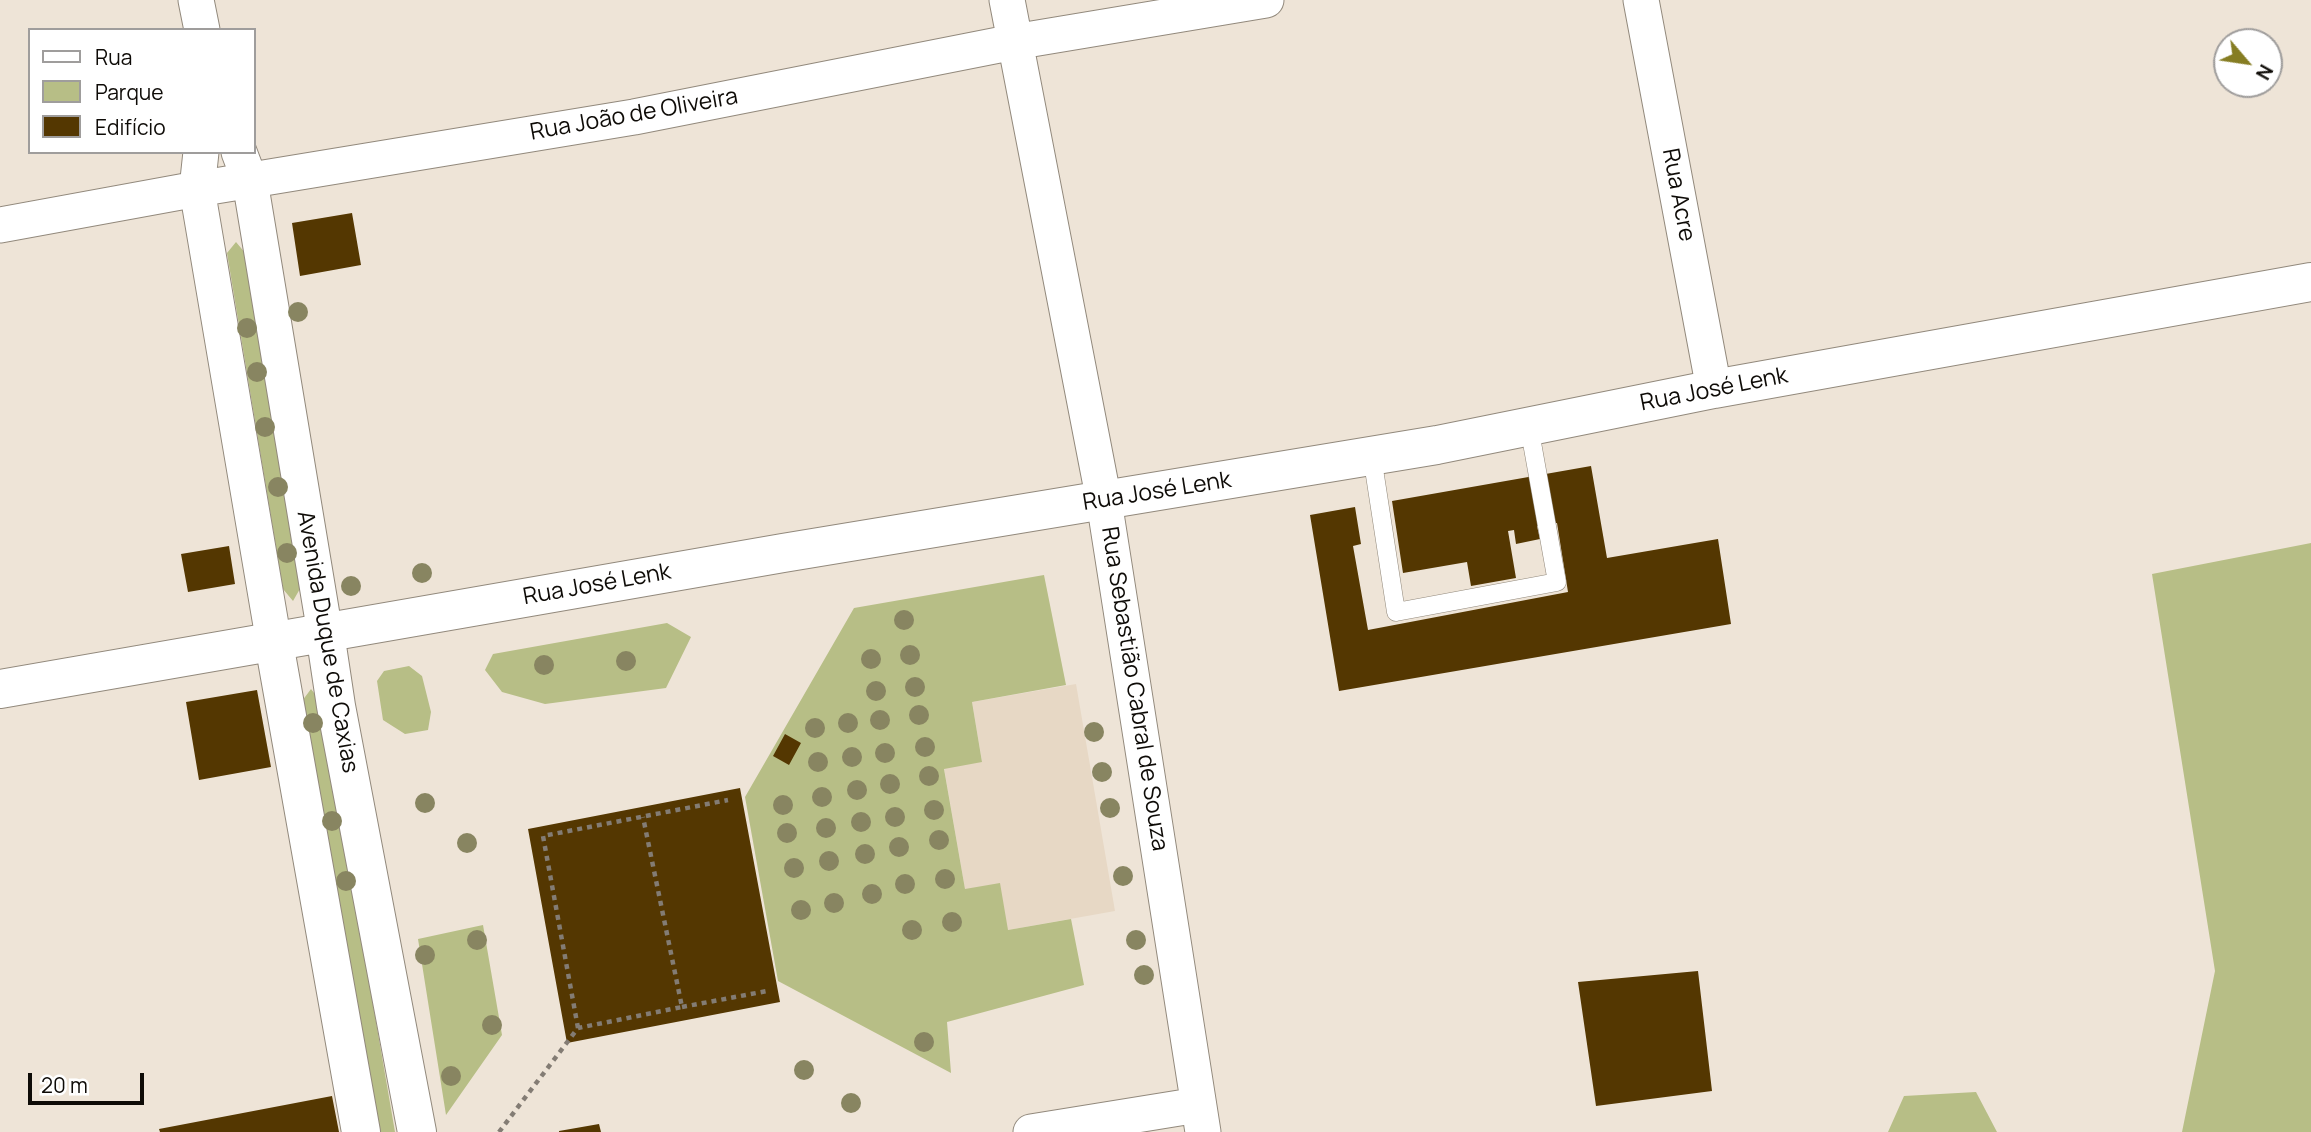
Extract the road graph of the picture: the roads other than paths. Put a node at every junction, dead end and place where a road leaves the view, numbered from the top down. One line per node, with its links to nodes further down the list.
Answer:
1 (196, 0): 5 (street)
2 (1007, 0): 6 (street, Rua Sebastião Cabral de Souza)
3 (1266, 0): 6 (street, Rua João de Oliveira)
4 (1642, 0): 12 (street, Rua Acre)
5 (202, 28)
6 (1014, 42): 8 (street, Rua João de Oliveira); 15 (street, Rua Sebastião Cabral de Souza)
7 (201, 154): 9 (street)
8 (244, 167): 9 (street, Rua João de Oliveira); 16 (street, Avenida Duque de Caxias)
9 (197, 189): 10 (street, Rua João de Oliveira); 17 (street)
10 (0, 225)
11 (2311, 282): 12 (street, Rua José Lenk)
12 (1714, 389): 13 (street, Rua José Lenk)
13 (1529, 426): 14 (street, Rua José Lenk); 14 (lane)
14 (1373, 456): 15 (street, Rua José Lenk)
15 (1104, 501): 16 (street, Rua José Lenk); 19 (street, Rua Sebastião Cabral de Souza)
16 (325, 633): 17 (street, Rua José Lenk); 21 (street, Avenida Duque de Caxias)
17 (274, 643): 18 (street, Rua José Lenk); 20 (street)
18 (0, 689)
19 (1201, 1118): 22 (street)
20 (361, 1132)
21 (417, 1132)
22 (1031, 1132)

